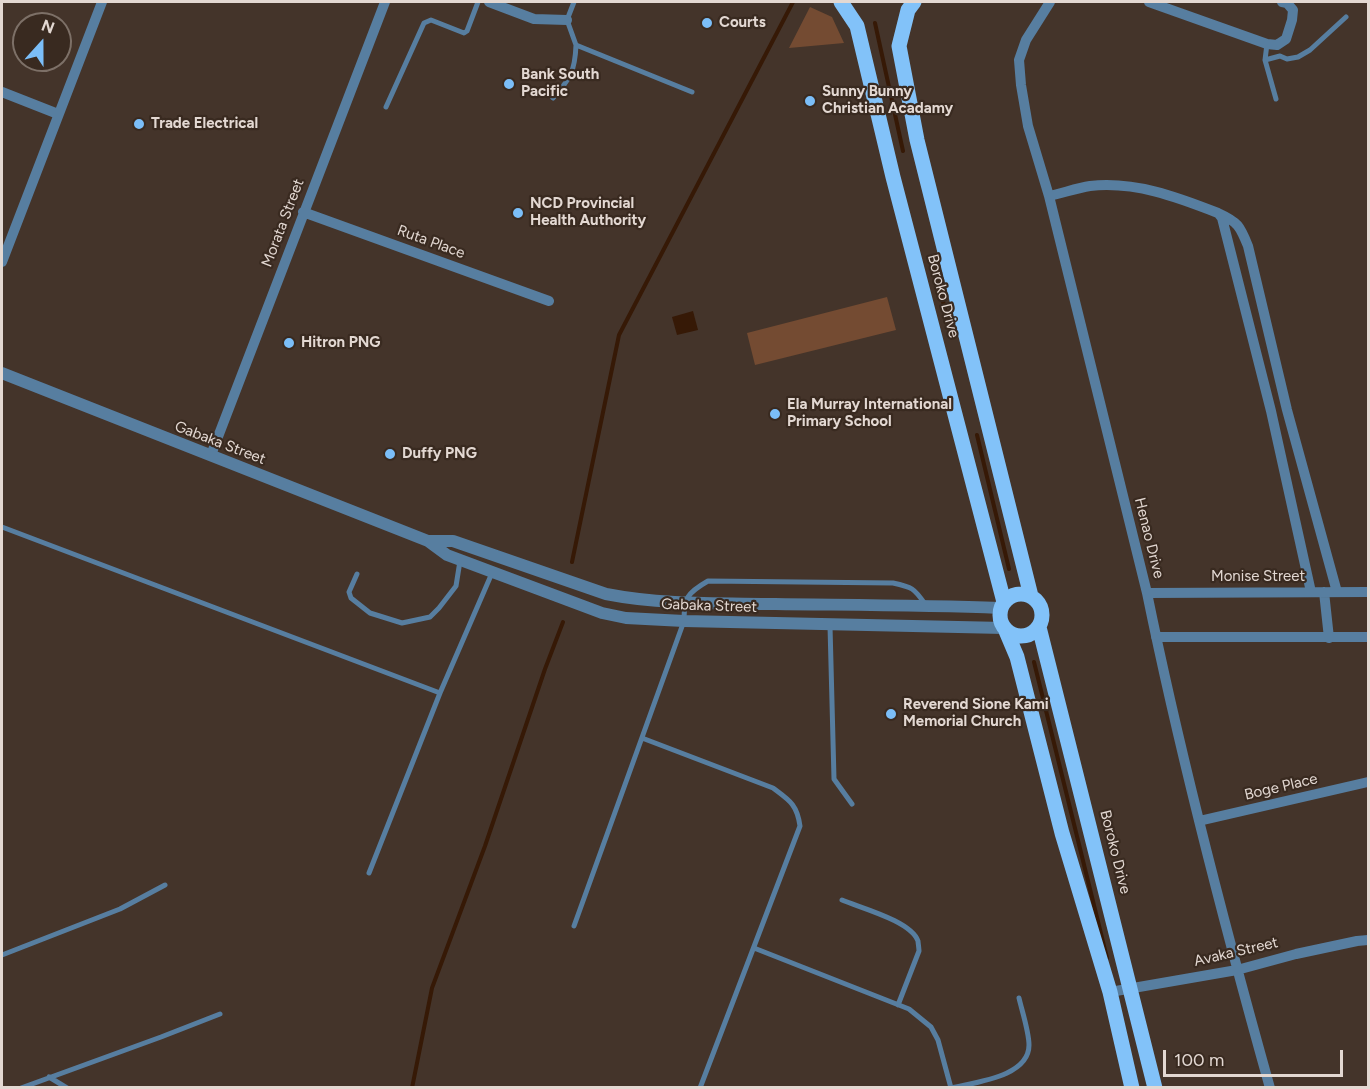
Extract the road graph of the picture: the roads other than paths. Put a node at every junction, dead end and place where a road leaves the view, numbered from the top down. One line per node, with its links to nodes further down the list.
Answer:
1 (102, 2): 21 (street)
2 (385, 2): 23 (street, Morata Street)
3 (478, 2): 20 (lane)
4 (489, 2): 12 (street)
5 (574, 2): 12 (lane)
6 (841, 2): 42 (main road, Boroko Drive)
7 (914, 2): 39 (main road, Boroko Drive)
8 (1050, 2): 22 (street, Henao Drive)
9 (1149, 2): 13 (street)
10 (1282, 2): 13 (street)
11 (1346, 17): 15 (lane)
12 (567, 20): 14 (lane)
13 (1267, 44): 15 (lane)
14 (576, 45): 17 (lane); 18 (lane)
15 (1264, 60): 19 (lane)
16 (2, 92): 21 (street)
17 (692, 92)
18 (553, 98)
19 (1276, 99)
20 (386, 107)
21 (58, 114): 25 (street)
22 (1049, 196): 24 (street); 38 (street, Henao Drive)
23 (303, 212): 26 (street, Ruta Place); 28 (street, Morata Street)
24 (1220, 216): 34 (street); 36 (street)
25 (2, 262)
26 (549, 301)
27 (2, 373): 28 (street, Gabaka Street)
28 (210, 455): 30 (street, Gabaka Street)
29 (2, 527): 50 (lane)
30 (428, 541): 31 (street, Gabaka Street); 40 (street, Gabaka Street)
31 (460, 560): 32 (street, Gabaka Street); 33 (lane)
32 (492, 572): 43 (street, Gabaka Street); 50 (lane)
33 (357, 574)
34 (1311, 592): 35 (street, Monise Street); 38 (street, Monise Street)
35 (1324, 592): 36 (street, Monise Street); 49 (street)
36 (1336, 592): 37 (street, Monise Street)
37 (1368, 592)
38 (1147, 593): 47 (street, Henao Drive)
39 (1031, 596): 42 (main road); 45 (main road)
40 (684, 603): 41 (street, Gabaka Street); 41 (lane); 43 (lane)
41 (926, 605): 42 (street, Gabaka Street)
42 (1002, 605): 46 (main road)
43 (684, 621): 44 (street, Gabaka Street); 51 (lane)
44 (830, 624): 46 (street, Gabaka Street); 53 (lane)
45 (1039, 627): 46 (main road); 63 (main road, Boroko Drive)
46 (1005, 629): 64 (main road)
47 (1156, 637): 49 (street); 54 (street, Henao Drive)
48 (1368, 637): 49 (street)
49 (1329, 638)
50 (440, 693): 55 (lane)
51 (642, 738): 58 (lane); 60 (lane)
52 (1368, 782): 54 (street, Boge Place)
53 (852, 804)
54 (1199, 821): 62 (street, Henao Drive)
55 (369, 873)
56 (165, 885): 61 (lane)
57 (842, 900): 66 (lane)
58 (574, 926)
59 (1368, 940): 62 (street, Avaka Street)
60 (754, 948): 66 (lane); 71 (lane)
61 (2, 955)
62 (1237, 970): 63 (street, Avaka Street); 75 (street, Henao Drive)
63 (1131, 988): 64 (street, Avaka Street); 74 (main road, Boroko Drive)
64 (1110, 992): 73 (main road)
65 (1019, 998): 72 (lane)
66 (898, 1005): 72 (lane)
67 (220, 1014): 68 (lane)
68 (50, 1077): 69 (lane); 70 (lane)
69 (21, 1088)
70 (67, 1088)
71 (700, 1088)
72 (951, 1088)
73 (1132, 1088)
74 (1155, 1088)
75 (1270, 1088)

